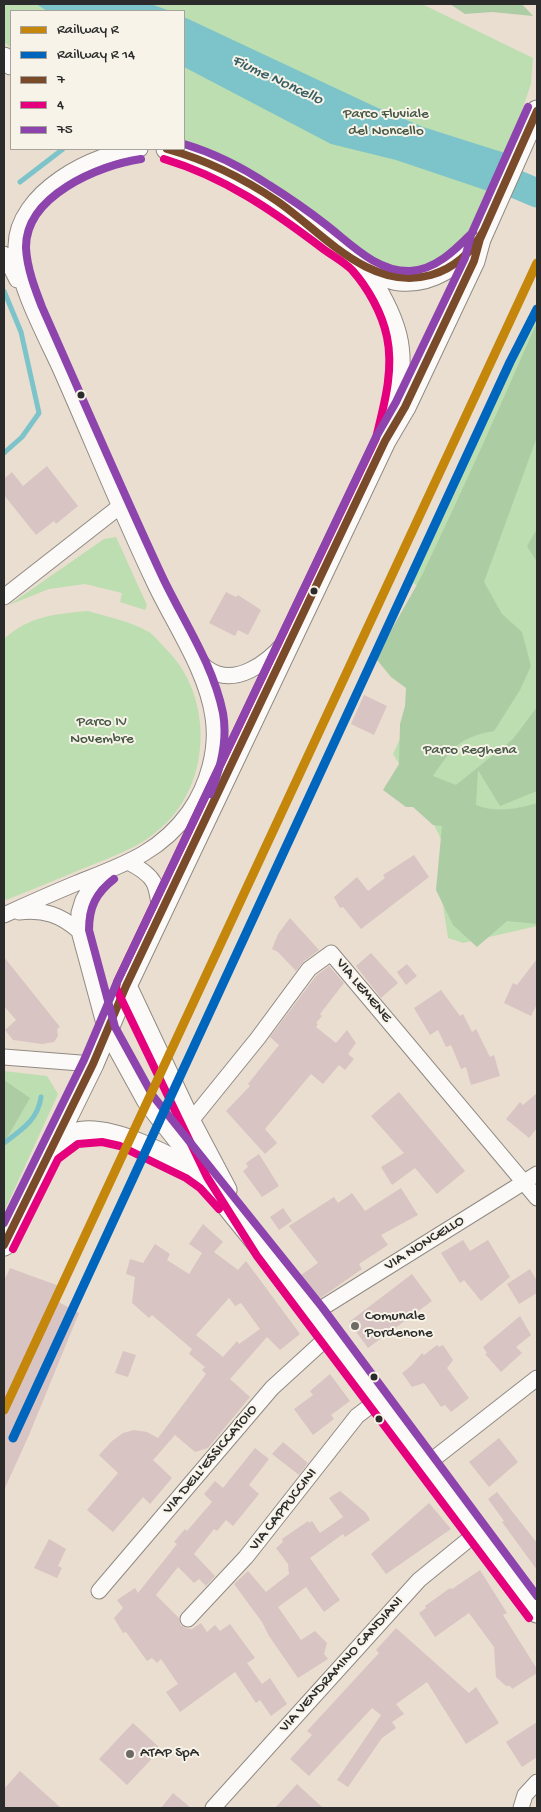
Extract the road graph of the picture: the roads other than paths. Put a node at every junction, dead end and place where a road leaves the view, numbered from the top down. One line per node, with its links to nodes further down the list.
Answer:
1 (537, 111): 4 (main road)
2 (129, 150): 7 (street)
3 (167, 150): 6 (main road)
4 (480, 239): 6 (main road); 8 (main road)
5 (4, 254): 7 (street)
6 (361, 264): 8 (main road)
7 (34, 311): 9 (street)
8 (385, 441): 11 (main road)
9 (119, 507): 10 (street); 12 (street)
10 (4, 597)
11 (294, 630): 12 (street); 16 (main road)
12 (185, 641): 13 (street)
13 (128, 862): 14 (street); 16 (street)
14 (107, 871): 15 (street); 17 (street)
15 (4, 914): 17 (street)
16 (160, 914): 18 (main road)
17 (79, 931): 19 (street)
18 (126, 986): 19 (main road); 22 (main road)
19 (106, 1031): 21 (main road); 25 (street)
20 (4, 1058): 21 (street)
21 (93, 1064): 23 (main road)
22 (190, 1122): 26 (street, VIA LEMENE); 29 (main road)
23 (50, 1152): 25 (main road); 28 (main road)
24 (537, 1174): 26 (street, VIA NONCELLO)
25 (207, 1181): 29 (main road)
26 (524, 1182): 27 (street, VIA LEMENE); 30 (street, VIA NONCELLO)
27 (537, 1198)
28 (4, 1245)
29 (266, 1251): 30 (main road)
30 (314, 1313): 31 (main road)
31 (330, 1335): 33 (main road); 36 (street, VIA DELL'ESSICCATOIO)
32 (537, 1378): 34 (street)
33 (378, 1400): 34 (main road); 38 (street, VIA CAPPUCCINI)
34 (427, 1464): 35 (main road)
35 (478, 1531): 37 (main road); 40 (street, VIA VENDRAMINO CANDIANI)
36 (99, 1591)
37 (537, 1612)
38 (188, 1619)
39 (537, 1782): 41 (street)
40 (213, 1808)
41 (521, 1808)

